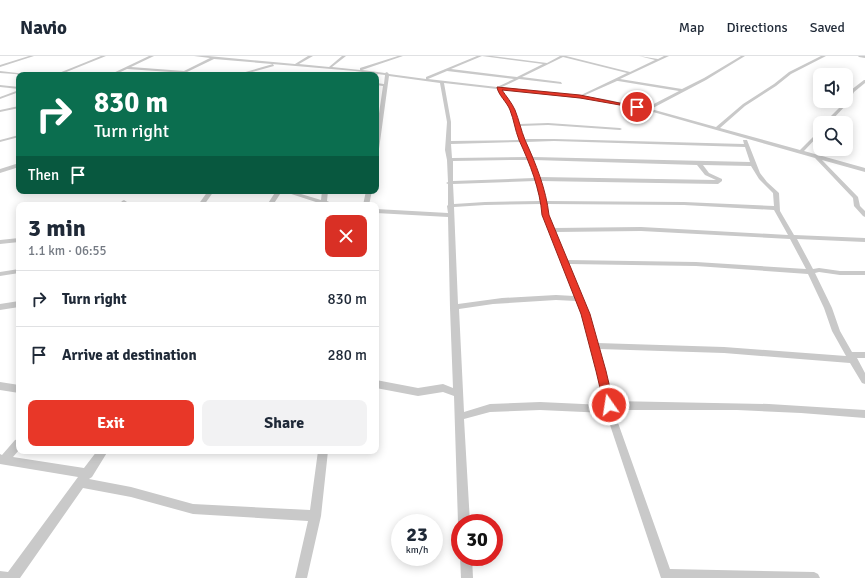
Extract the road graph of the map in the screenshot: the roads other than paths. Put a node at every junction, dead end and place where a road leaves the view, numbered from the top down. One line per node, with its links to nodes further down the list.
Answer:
1 (32, 56): 20 (street)
2 (104, 56): 30 (street)
3 (152, 56): 26 (street)
4 (196, 56): 16 (street)
5 (311, 56): 23 (street)
6 (344, 56): 25 (street)
7 (401, 56): 27 (street)
8 (480, 56): 28 (street)
9 (484, 56): 22 (street)
10 (563, 56): 22 (street); 36 (street)
11 (642, 56): 19 (street)
12 (667, 56): 19 (street)
13 (743, 56): 50 (street)
14 (824, 56): 62 (street)
15 (860, 56): 17 (street)
16 (211, 57): 21 (street); 26 (street)
17 (865, 57)
18 (0, 60): 20 (street)
19 (658, 60): 36 (street)
20 (17, 61): 24 (street)
21 (278, 64): 23 (street); 32 (street)
22 (548, 64): 39 (street)
23 (295, 65): 25 (street)
24 (0, 66)
25 (330, 67): 27 (street)
26 (126, 68): 31 (street)
27 (357, 70): 33 (street)
28 (446, 70): 38 (street); 39 (street)
29 (0, 72): 37 (street)
30 (64, 72)
31 (117, 72)
32 (248, 72)
33 (377, 72)
34 (379, 72): 35 (street)
35 (387, 73): 38 (street); 45 (street)
36 (631, 73): 40 (street)
37 (16, 74)
38 (427, 78): 42 (street)
39 (516, 79): 43 (street); 47 (street)
40 (618, 80): 50 (street); 51 (street)
41 (865, 81): 58 (street)
42 (442, 82): 47 (street); 68 (street)
43 (561, 83)
44 (379, 84): 45 (street)
45 (386, 85): 57 (street)
46 (0, 86): 48 (street)
47 (498, 88): 51 (street); 59 (street)
48 (16, 89)
49 (16, 90): 52 (street)
50 (681, 90): 54 (street)
51 (580, 97): 54 (street)
52 (0, 98)
53 (16, 108): 55 (street)
54 (647, 109): 62 (street)
55 (0, 111)
56 (379, 116): 57 (street)
57 (382, 116): 60 (street)
58 (833, 116)
59 (517, 125): 61 (street); 66 (street)
60 (379, 126)
61 (620, 129)
62 (716, 129): 64 (street)
63 (16, 137): 67 (street)
64 (745, 137): 69 (street); 70 (street)
65 (813, 139): 70 (street)
66 (522, 140): 68 (street); 69 (street); 72 (street)
67 (0, 141)
68 (448, 143): 73 (street)
69 (747, 146): 75 (street)
70 (801, 152): 71 (street)
71 (817, 157): 77 (street); 88 (street)
72 (531, 158): 73 (street); 74 (street); 79 (street)
73 (450, 160): 80 (street)
74 (699, 163): 75 (street); 79 (street)
75 (753, 164): 85 (street)
76 (16, 166): 78 (street)
77 (865, 170)
78 (0, 171)
79 (538, 179): 80 (street); 83 (street)
80 (449, 183): 84 (street)
81 (295, 194): 82 (street)
82 (321, 202)
83 (544, 203): 84 (street); 85 (street); 89 (street)
84 (450, 206): 87 (street)
85 (777, 208): 90 (street)
86 (379, 211): 87 (street)
87 (450, 215): 102 (street)
88 (865, 215)
89 (552, 230): 90 (street); 94 (street)
90 (791, 237): 92 (street); 96 (street)
91 (16, 240): 93 (street)
92 (865, 240)
93 (0, 242)
94 (564, 262): 96 (street); 99 (street)
95 (16, 271): 98 (street)
96 (811, 272): 97 (street); 105 (street)
97 (865, 273)
98 (0, 274)
99 (579, 299): 102 (street); 103 (street)
100 (16, 304): 101 (street)
101 (0, 307)
102 (454, 308): 110 (street)
103 (594, 346): 105 (street); 111 (street)
104 (865, 355): 105 (street)
105 (852, 358): 106 (street)
106 (865, 380)
107 (379, 385): 110 (street)
108 (0, 386): 109 (street)
109 (16, 389)
110 (458, 394): 113 (street)
111 (609, 407): 112 (street); 113 (street); 123 (street)
112 (865, 414)
113 (460, 417): 119 (street)
114 (16, 446): 117 (street)
115 (101, 454): 118 (street)
116 (323, 454): 120 (street)
117 (2, 460): 118 (street)
118 (84, 478): 120 (street); 125 (street)
119 (464, 514)
120 (315, 516): 126 (street)
121 (466, 566): 127 (street)
122 (0, 577): 124 (street)
123 (666, 577): 128 (street)
124 (7, 578)
125 (12, 578)
126 (301, 578)
127 (467, 578)
128 (814, 578)

